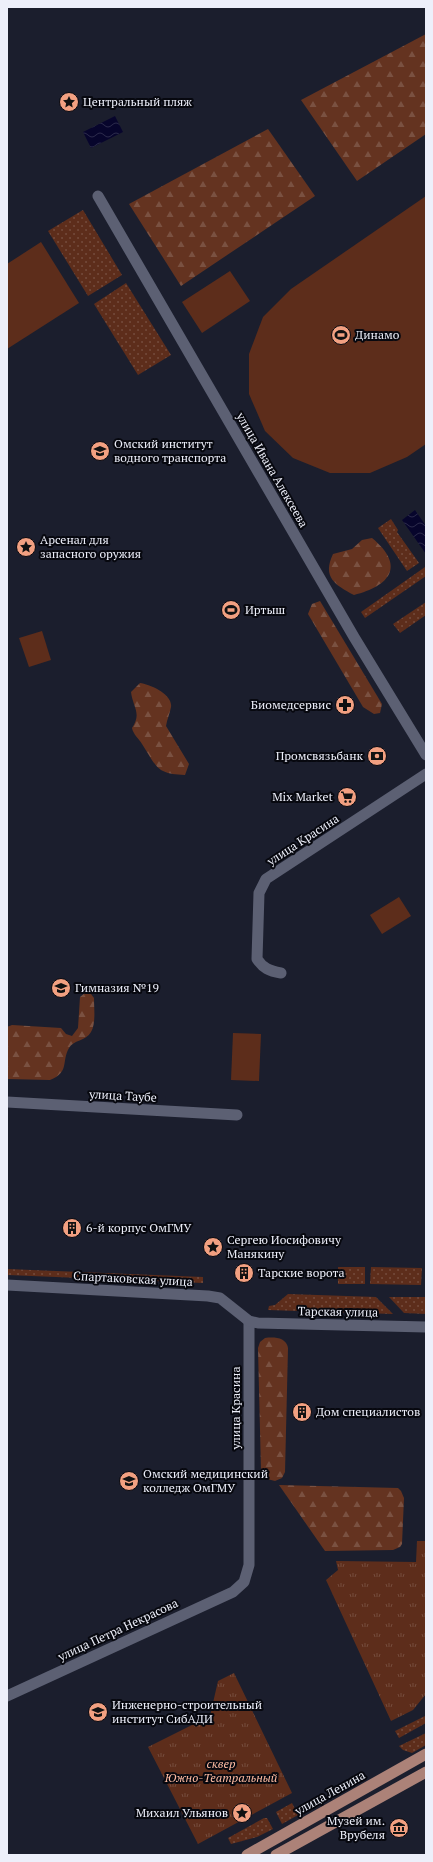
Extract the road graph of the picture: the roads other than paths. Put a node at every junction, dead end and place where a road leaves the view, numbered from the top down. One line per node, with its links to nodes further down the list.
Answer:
1 (98, 196): 2 (street, улица Ивана Алексеева)
2 (426, 755)
3 (426, 774): 4 (street, улица Красина)
4 (281, 973)
5 (7, 1102): 6 (street, улица Таубе)
6 (237, 1115)
7 (7, 1285): 8 (street, Спартаковская улица)
8 (249, 1321): 9 (street, Тарская улица); 10 (street, улица Красина)
9 (426, 1327)
10 (239, 1587): 11 (street, улица Петра Некрасова)
11 (7, 1696)
12 (426, 1754): 14 (main road, улица Ленина)
13 (426, 1772): 15 (main road)
14 (247, 1855)
15 (276, 1855)

